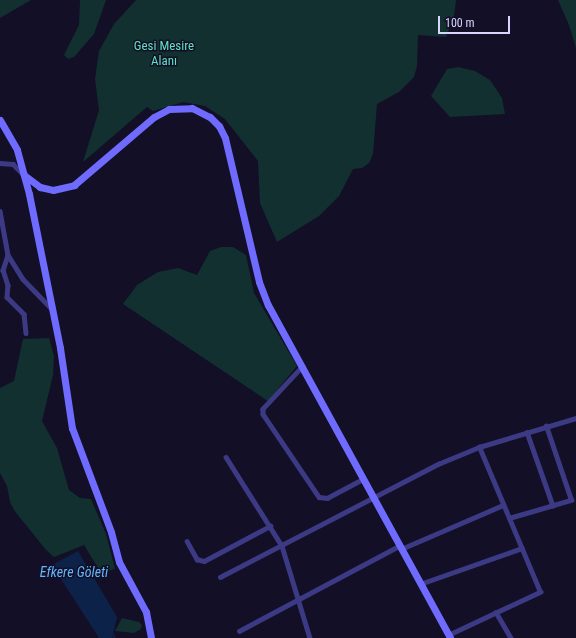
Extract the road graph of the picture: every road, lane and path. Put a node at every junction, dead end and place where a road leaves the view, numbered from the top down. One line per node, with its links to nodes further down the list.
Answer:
1 (0, 120): 3 (street)
2 (0, 163): 3 (street)
3 (24, 175): 6 (street); 8 (street)
4 (0, 211): 5 (street)
5 (8, 255): 6 (street); 7 (street)
6 (53, 310): 30 (street)
7 (26, 333)
8 (303, 366): 14 (street); 14 (street)
9 (576, 418): 10 (street)
10 (546, 426): 11 (street); 17 (street)
11 (527, 432): 12 (street); 17 (street)
12 (479, 447): 15 (street); 16 (street)
13 (226, 457): 19 (street)
14 (362, 478): 15 (street)
15 (373, 496): 21 (street); 22 (street)
16 (503, 505): 18 (street); 22 (street)
17 (553, 506): 18 (street)
18 (509, 518): 23 (street)
19 (270, 526): 20 (street); 21 (street)
20 (187, 541)
21 (282, 546): 24 (street); 26 (street)
22 (400, 548): 25 (street); 26 (street)
23 (522, 548): 25 (street); 27 (street)
24 (220, 577)
25 (420, 584): 29 (street)
26 (299, 599): 28 (street); 31 (street)
27 (496, 612): 29 (street); 32 (street)
28 (239, 631)
29 (449, 636)
30 (151, 638)
31 (310, 638)
32 (511, 638)

